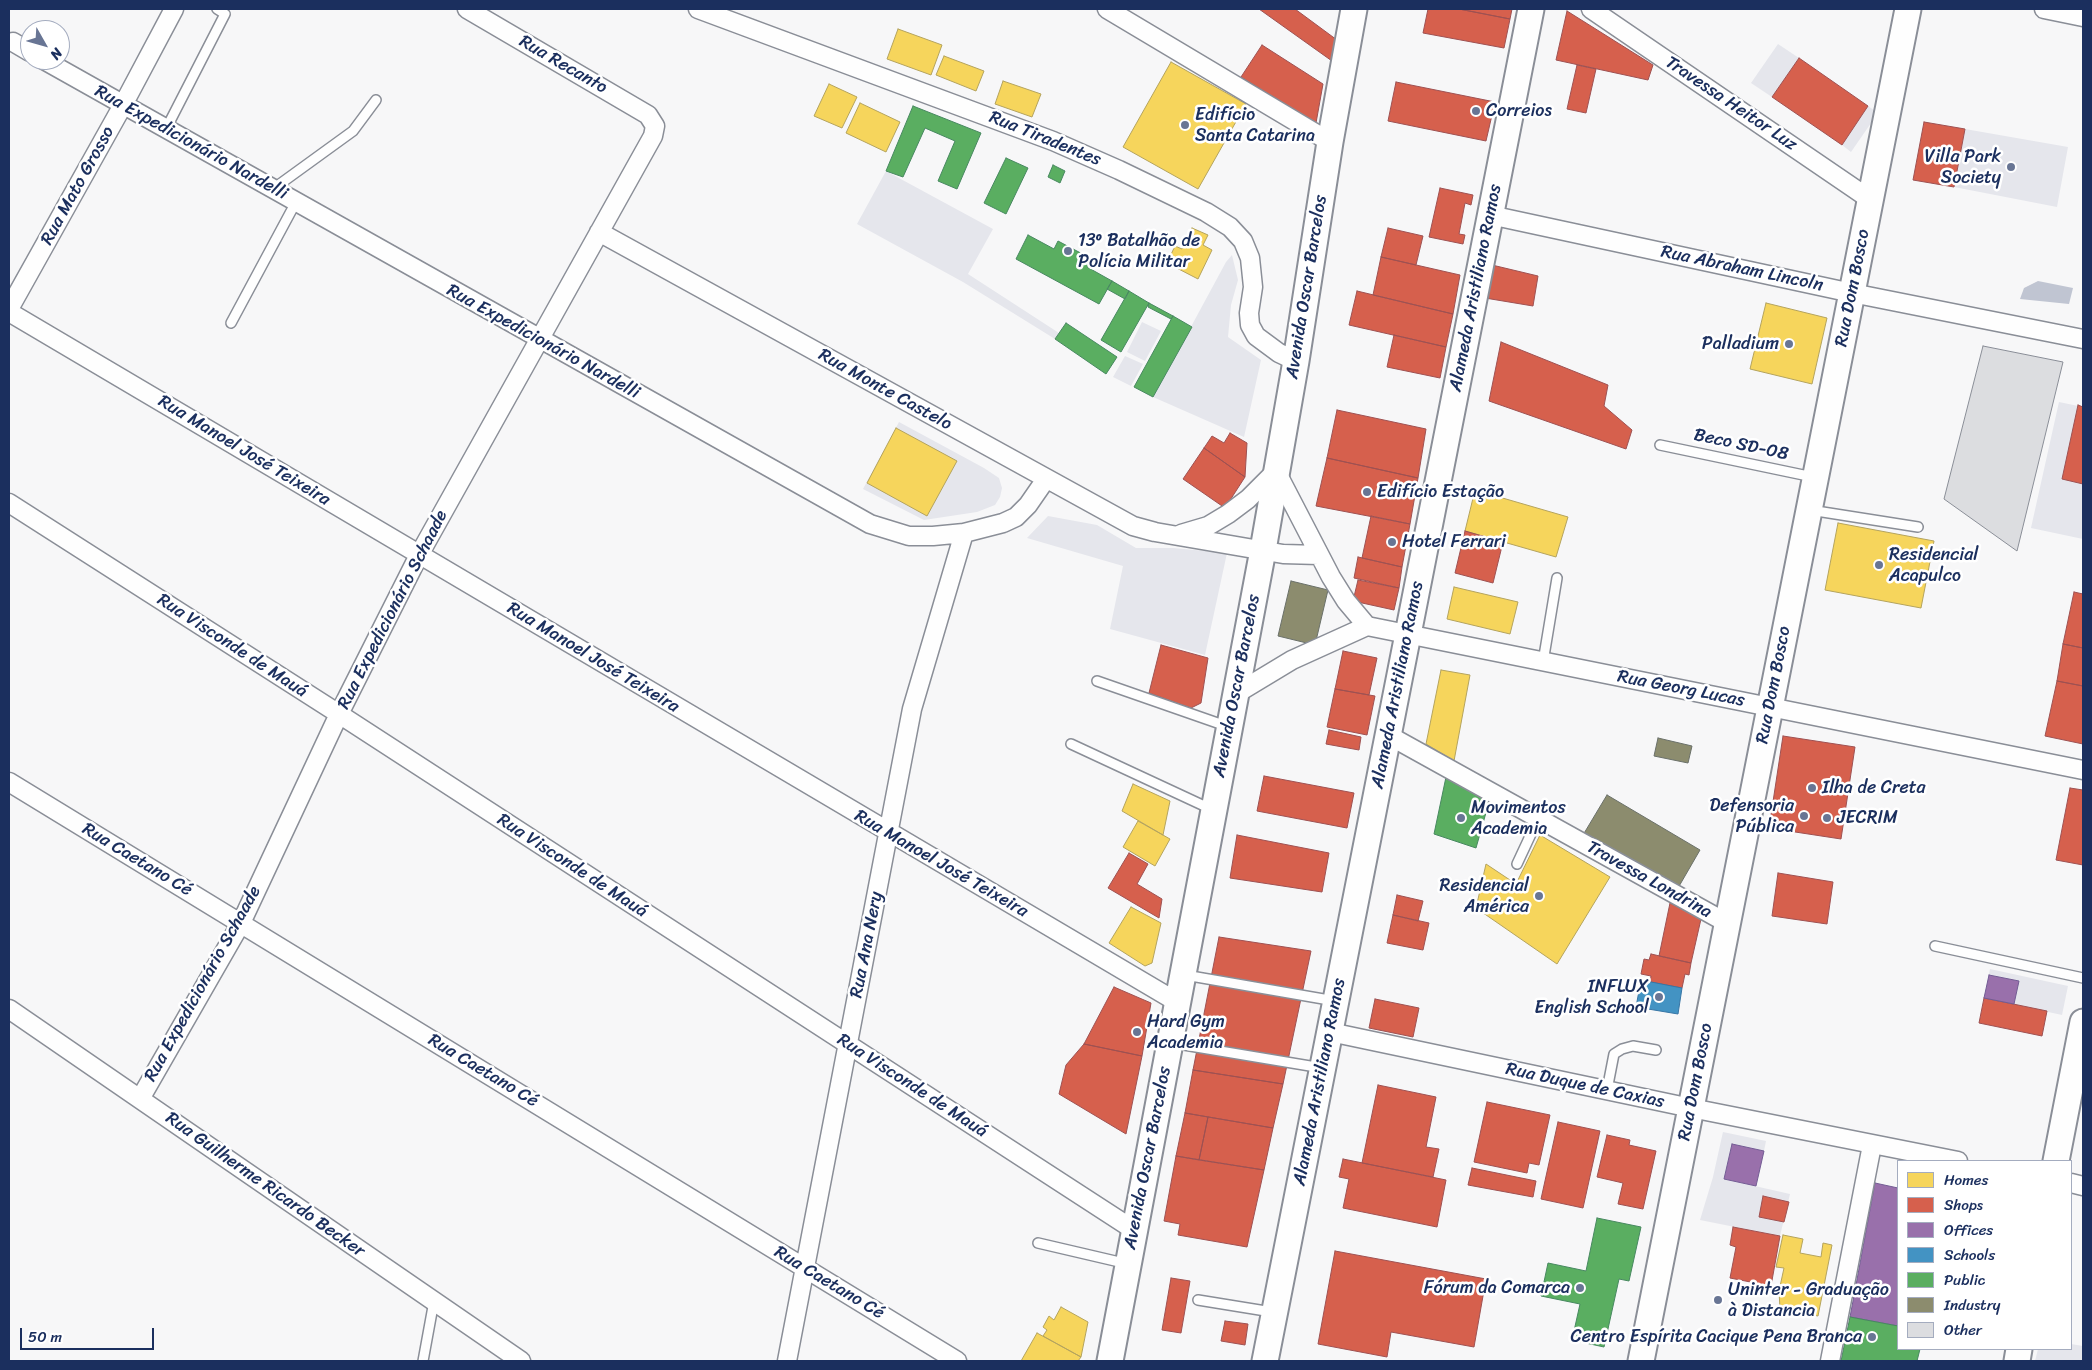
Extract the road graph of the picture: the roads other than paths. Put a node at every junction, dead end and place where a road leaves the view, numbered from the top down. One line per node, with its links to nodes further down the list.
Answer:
1 (174, 9): 16 (street, Rua Mato Grosso)
2 (217, 9): 18 (lane)
3 (467, 9): 17 (street, Rua Recanto)
4 (698, 9): 30 (street, Rua Tiradentes)
5 (1107, 9): 19 (street)
6 (1354, 9): 19 (main road, Avenida Oscar Barcelos)
7 (1530, 9): 23 (main road, Alameda Aristiliano Ramos)
8 (1591, 9): 21 (street, Travessa Heitor Luz)
9 (1908, 9): 21 (main road, Rua Dom Bosco)
10 (2044, 9): 11 (street)
11 (2083, 17)
12 (13, 42): 13 (street)
13 (20, 46)
14 (62, 70): 16 (street, Rua Expedicionário Nardelli)
15 (376, 100): 20 (lane)
16 (123, 105): 18 (street, Rua Expedicionário Nardelli); 26 (street, Rua Mato Grosso)
17 (655, 126): 24 (street, Rua Expedicionário Schaade)
18 (166, 129): 20 (street, Rua Expedicionário Nardelli)
19 (1330, 142): 30 (main road, Avenida Oscar Barcelos)
20 (273, 189): 22 (street, Rua Expedicionário Nardelli)
21 (1871, 200): 25 (main road, Rua Dom Bosco)
22 (296, 202): 27 (lane); 28 (street, Rua Expedicionário Nardelli)
23 (1490, 215): 25 (street, Rua Abraham Lincoln); 45 (main road, Alameda Aristiliano Ramos)
24 (599, 232): 28 (street, Rua Expedicionário Schaade); 34 (street, Rua Monte Castelo)
25 (1852, 293): 29 (street, Rua Abraham Lincoln); 33 (main road, Rua Dom Bosco)
26 (9, 311): 41 (street, Rua Manoel José Teixeira)
27 (231, 323)
28 (539, 339): 38 (street, Rua Expedicionário Nardelli); 41 (street, Rua Expedicionário Schaade)
29 (2083, 339)
30 (1296, 361): 32 (main road, Avenida Oscar Barcelos)
31 (1660, 445): 33 (lane, Beco SD-08)
32 (1276, 471): 39 (street, Rua Monte Castelo); 40 (main road, Avenida Oscar Barcelos); 42 (street)
33 (1816, 478): 36 (main road, Rua Dom Bosco)
34 (1046, 479): 38 (street, Rua Expedicionário Nardelli); 39 (street, Rua Monte Castelo)
35 (9, 502): 50 (street, Rua Visconde de Mauá)
36 (1809, 510): 37 (lane); 49 (main road, Rua Dom Bosco)
37 (1918, 527)
38 (964, 533): 58 (street, Rua Ana Nery)
39 (1176, 535): 40 (street, Rua Monte Castelo)
40 (1263, 550): 42 (street, Rua Monte Castelo); 48 (main road, Avenida Oscar Barcelos)
41 (419, 554): 50 (street, Rua Expedicionário Schaade); 58 (street, Rua Manoel José Teixeira)
42 (1318, 555): 44 (street)
43 (1557, 578): 46 (lane)
44 (1367, 626): 45 (street, Rua Georg Lucas); 48 (street)
45 (1408, 635): 46 (street, Rua Georg Lucas); 52 (main road, Alameda Aristiliano Ramos)
46 (1543, 662): 49 (street, Rua Georg Lucas)
47 (1098, 681): 51 (lane)
48 (1234, 695): 51 (main road, Avenida Oscar Barcelos)
49 (1770, 707): 54 (street, Rua Georg Lucas); 61 (main road, Rua Dom Bosco)
50 (339, 714): 60 (street, Rua Expedicionário Schaade); 71 (street, Rua Visconde de Mauá)
51 (1229, 727): 56 (main road, Avenida Oscar Barcelos)
52 (1388, 735): 57 (street, Travessa Londrina); 65 (main road, Alameda Aristiliano Ramos)
53 (1071, 744): 56 (lane)
54 (2083, 770)
55 (9, 782): 60 (street, Rua Caetano Cé)
56 (1214, 810): 63 (main road, Avenida Oscar Barcelos)
57 (1538, 819): 59 (lane); 61 (street, Travessa Londrina)
58 (888, 833): 66 (street, Rua Manoel José Teixeira); 71 (street, Rua Ana Nery)
59 (1518, 864)
60 (241, 923): 75 (street, Rua Expedicionário Schaade); 83 (street, Rua Caetano Cé)
61 (1728, 923): 76 (main road, Rua Dom Bosco)
62 (1936, 946): 64 (lane)
63 (1183, 974): 65 (lane); 66 (main road, Avenida Oscar Barcelos)
64 (2083, 978)
65 (1336, 1001): 69 (main road, Alameda Aristiliano Ramos)
66 (1177, 1002): 70 (main road, Avenida Oscar Barcelos)
67 (9, 1009): 75 (street, Rua Guilherme Ricardo Becker)
68 (2083, 1022): 79 (main road)
69 (1330, 1032): 73 (main road, Alameda Aristiliano Ramos); 74 (street, Rua Duque de Caxias)
70 (1170, 1043): 73 (lane); 80 (main road, Avenida Oscar Barcelos)
71 (848, 1045): 80 (street, Rua Visconde de Mauá); 83 (street, Rua Ana Nery)
72 (1656, 1050): 74 (lane)
73 (1323, 1068): 86 (main road, Alameda Aristiliano Ramos)
74 (1607, 1090): 76 (street, Rua Duque de Caxias)
75 (140, 1099): 85 (street, Rua Guilherme Ricardo Becker)
76 (1691, 1108): 77 (street, Rua Duque de Caxias); 93 (main road, Rua Dom Bosco)
77 (1872, 1145): 78 (street, Rua Duque de Caxias); 94 (street)
78 (1953, 1160)
79 (2056, 1160)
80 (1134, 1230): 82 (main road, Avenida Oscar Barcelos)
81 (1038, 1243): 82 (lane)
82 (1128, 1264): 91 (main road, Avenida Oscar Barcelos)
83 (805, 1268): 89 (street, Rua Ana Nery); 90 (street, Rua Caetano Cé)
84 (1198, 1300): 86 (lane)
85 (434, 1301): 87 (lane); 88 (street, Rua Guilherme Ricardo Becker)
86 (1274, 1312): 92 (main road, Alameda Aristiliano Ramos)
87 (423, 1361)
88 (521, 1361)
89 (788, 1361)
90 (957, 1361)
91 (1110, 1361)
92 (1265, 1361)
93 (1640, 1361)
94 (1830, 1361)

